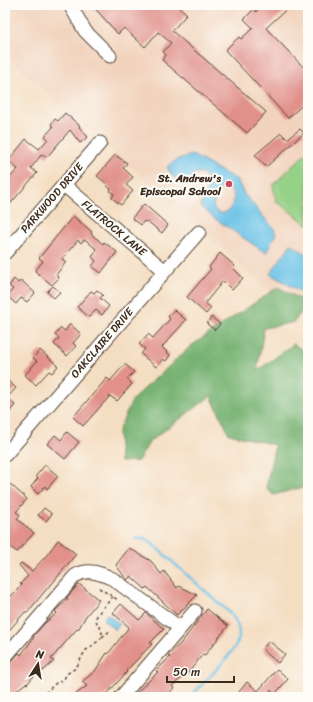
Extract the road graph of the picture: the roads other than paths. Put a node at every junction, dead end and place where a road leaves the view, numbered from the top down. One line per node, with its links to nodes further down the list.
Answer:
1 (70, 5): 2 (street)
2 (110, 56)
3 (100, 143): 4 (street, PARKWOOD DRIVE)
4 (64, 185): 6 (street, PARKWOOD DRIVE); 7 (street, FLATROCK LANE)
5 (199, 232): 7 (street, OAKCLAIRE DRIVE)
6 (5, 253)
7 (165, 271): 8 (street, OAKCLAIRE DRIVE)
8 (5, 455)
9 (195, 611): 10 (street)
10 (180, 628): 11 (street); 12 (street)
11 (5, 656)
12 (121, 697)

